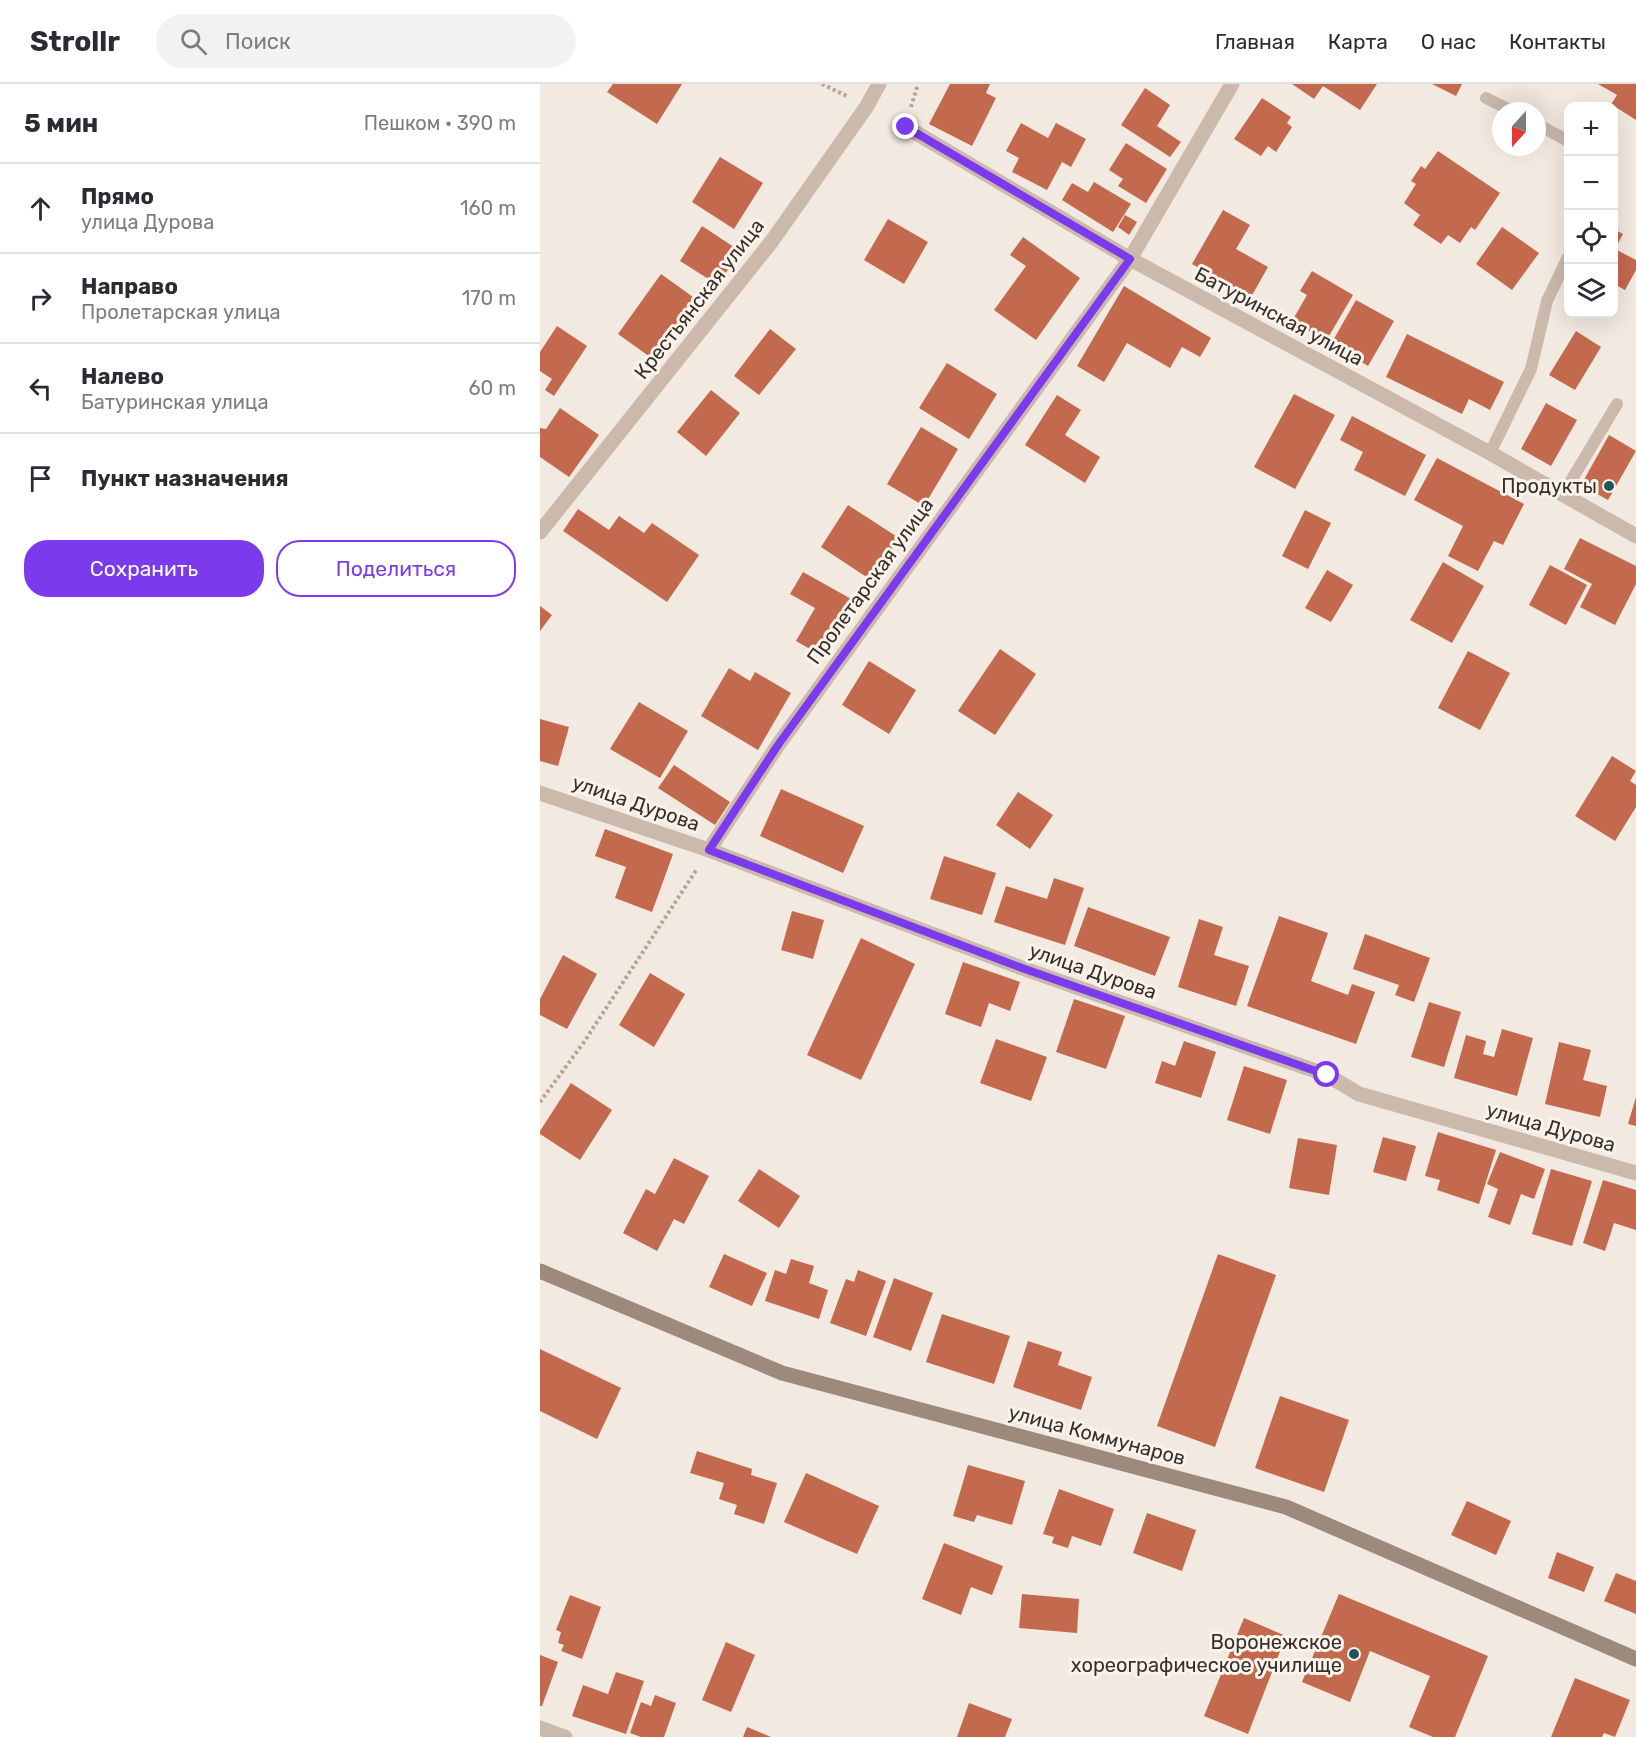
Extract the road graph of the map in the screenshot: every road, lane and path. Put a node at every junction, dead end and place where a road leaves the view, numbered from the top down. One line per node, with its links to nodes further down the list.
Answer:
1 (879, 84): 13 (street, Крестьянская улица)
2 (1232, 84): 8 (street, Пролетарская улица)
3 (1486, 98): 4 (lane)
4 (1494, 102)
5 (906, 127): 8 (street, Батуринская улица)
6 (1546, 129): 7 (lane)
7 (1564, 138)
8 (1130, 259): 11 (street, Батуринская улица); 16 (street, Пролетарская улица)
9 (1566, 264): 11 (lane)
10 (1617, 404): 12 (lane)
11 (1490, 453): 12 (street, Батуринская улица)
12 (1563, 494): 14 (street, Батуринская улица)
13 (540, 532)
14 (1636, 536)
15 (540, 793): 16 (street, улица Дурова)
16 (709, 850): 17 (path); 18 (street, улица Дурова)
17 (540, 1102)
18 (1636, 1173)
19 (540, 1271): 20 (street, улица Коммунаров)
20 (1636, 1659)
21 (540, 1728): 22 (street)
22 (565, 1737)

